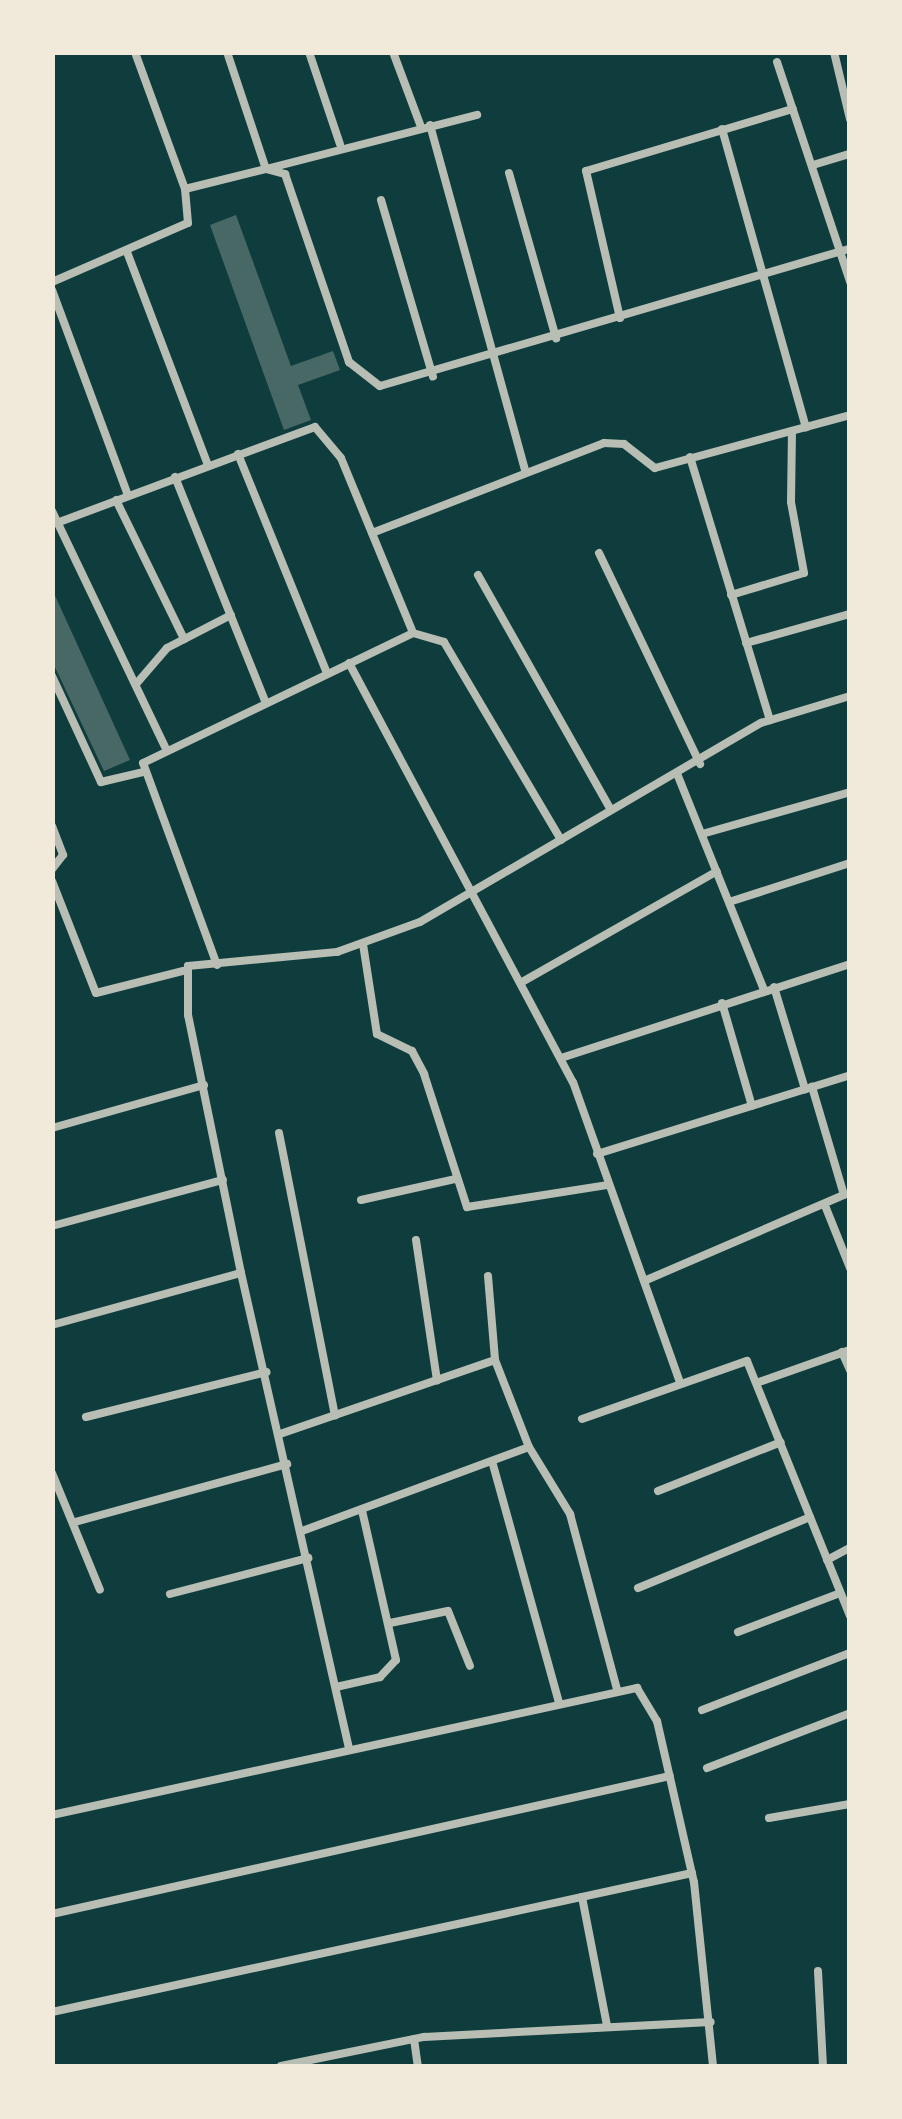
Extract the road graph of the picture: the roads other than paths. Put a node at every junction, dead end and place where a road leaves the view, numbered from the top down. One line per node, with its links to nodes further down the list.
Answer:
1 (134, 52): 17 (street)
2 (227, 52): 15 (street)
3 (308, 52): 12 (street)
4 (393, 52): 10 (street)
5 (834, 52): 9 (street)
6 (777, 62): 7 (street)
7 (793, 108): 11 (street); 14 (street)
8 (478, 115): 10 (street)
9 (850, 119)
10 (426, 126): 12 (street); 27 (street)
11 (722, 129): 21 (street); 25 (street)
12 (340, 144): 15 (street)
13 (850, 154): 14 (street)
14 (813, 165): 19 (street)
15 (266, 169): 17 (street); 28 (street)
16 (509, 172): 26 (street)
17 (185, 189): 20 (street)
18 (381, 200): 28 (street)
19 (845, 251): 21 (street); 23 (street)
20 (127, 252): 22 (street); 34 (street)
21 (761, 276): 25 (street); 30 (street)
22 (52, 282)
23 (850, 282)
24 (52, 290): 37 (street)
25 (620, 318): 26 (street)
26 (556, 338): 27 (street)
27 (492, 359): 28 (street); 35 (street)
28 (433, 377)
29 (850, 415): 30 (street)
30 (806, 427): 31 (street)
31 (792, 431): 33 (street); 44 (street)
32 (238, 454): 34 (street); 41 (street); 51 (street)
33 (690, 457): 35 (street); 44 (street)
34 (208, 465): 36 (street)
35 (526, 472): 41 (street)
36 (175, 477): 37 (street); 46 (street)
37 (128, 496): 38 (street)
38 (116, 500): 40 (street); 48 (street)
39 (52, 511): 40 (street)
40 (62, 521): 53 (street)
41 (372, 533): 47 (street)
42 (599, 552): 58 (street)
43 (478, 574): 62 (street)
44 (731, 595): 49 (street)
45 (850, 614): 49 (street)
46 (231, 615): 48 (street); 55 (street)
47 (413, 633): 50 (street); 65 (street)
48 (184, 639): 53 (street)
49 (746, 643): 56 (street)
50 (350, 663): 51 (street); 70 (street)
51 (327, 673): 55 (street)
52 (52, 676): 59 (street)
53 (137, 683): 57 (street)
54 (850, 696): 56 (street)
55 (266, 700): 57 (street)
56 (770, 720): 58 (street)
57 (165, 747): 59 (street)
58 (700, 764): 60 (street)
59 (143, 772): 74 (street)
60 (678, 776): 62 (street); 64 (street)
61 (850, 792): 64 (street)
62 (611, 810): 65 (street)
63 (52, 826): 67 (street)
64 (702, 834): 68 (street)
65 (561, 840): 70 (street)
66 (850, 863): 71 (street)
67 (52, 869)
68 (717, 871): 71 (street); 76 (street)
69 (52, 881): 75 (street)
70 (470, 892): 72 (street); 76 (street)
71 (729, 902): 77 (street)
72 (363, 944): 74 (street); 88 (street)
73 (850, 964): 77 (street)
74 (218, 965): 75 (street)
75 (183, 971): 81 (street)
76 (522, 982): 79 (street)
77 (769, 988): 78 (street); 82 (street)
78 (722, 1003): 79 (street); 83 (street)
79 (561, 1058): 86 (street)
80 (850, 1075): 82 (street)
81 (204, 1085): 84 (street); 87 (street)
82 (809, 1088): 83 (street); 91 (street)
83 (752, 1106): 86 (street)
84 (52, 1128)
85 (279, 1133): 106 (street)
86 (597, 1154): 89 (street)
87 (223, 1180): 92 (street); 95 (street)
88 (456, 1180): 89 (street); 90 (street)
89 (608, 1184): 97 (street)
90 (361, 1200)
91 (826, 1208): 94 (street); 97 (street)
92 (52, 1226)
93 (416, 1240): 103 (street)
94 (850, 1268)
95 (241, 1273): 98 (street); 102 (street)
96 (488, 1276): 100 (street)
97 (644, 1281): 104 (street)
98 (52, 1325)
99 (846, 1351): 101 (street); 105 (street)
100 (495, 1360): 103 (street); 111 (street)
101 (850, 1370)
102 (266, 1372): 107 (street); 109 (street)
103 (437, 1380): 106 (street)
104 (680, 1382): 105 (street); 108 (street)
105 (760, 1382): 110 (street)
106 (335, 1415): 109 (street)
107 (86, 1417)
108 (582, 1418)
109 (280, 1434): 113 (street)
110 (781, 1442): 115 (street); 117 (street)
111 (529, 1447): 112 (street); 133 (street)
112 (492, 1461): 116 (street); 134 (street)
113 (287, 1464): 118 (street); 119 (street)
114 (52, 1473): 118 (street)
115 (658, 1492)
116 (362, 1510): 119 (street); 128 (street)
117 (810, 1517): 122 (street); 123 (street)
118 (75, 1522): 124 (street)
119 (302, 1531): 121 (street)
120 (850, 1548): 122 (street)
121 (308, 1558): 126 (street); 132 (street)
122 (827, 1560): 125 (street)
123 (638, 1588)
124 (100, 1590)
125 (840, 1593): 127 (street); 129 (street)
126 (170, 1594)
127 (850, 1616)
128 (390, 1624): 131 (street); 132 (street)
129 (738, 1632)
130 (850, 1653): 135 (street)
131 (470, 1666)
132 (336, 1687): 137 (street)
133 (618, 1690): 134 (street); 139 (street)
134 (558, 1703): 137 (street)
135 (702, 1710)
136 (850, 1713): 138 (street)
137 (349, 1749): 141 (street)
138 (707, 1768)
139 (670, 1776): 143 (street); 145 (street)
140 (850, 1804): 142 (street)
141 (52, 1815)
142 (769, 1818)
143 (692, 1873): 144 (street); 148 (street)
144 (582, 1898): 147 (street); 149 (street)
145 (52, 1914)
146 (818, 1971): 154 (street)
147 (52, 2012)
148 (711, 2022): 149 (street); 153 (street)
149 (607, 2026): 150 (street)
150 (414, 2039): 151 (street); 152 (street)
151 (281, 2066)
152 (418, 2066)
153 (713, 2066)
154 (823, 2066)

